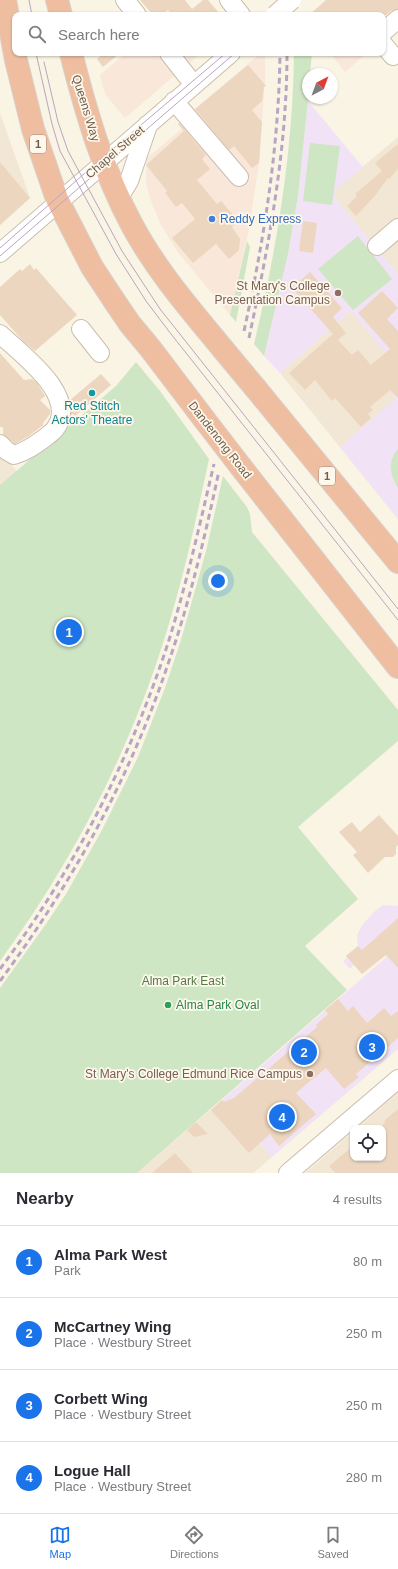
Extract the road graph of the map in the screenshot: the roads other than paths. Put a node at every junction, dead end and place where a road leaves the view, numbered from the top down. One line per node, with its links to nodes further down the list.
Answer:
1 (5, 0): 10 (highway, 1)
2 (57, 0): 5 (highway)
3 (125, 0): 6 (street)
4 (229, 0): 7 (street)
5 (60, 12)
6 (135, 12)
7 (239, 12)
8 (398, 19): 9 (street)
9 (386, 29)
10 (6, 35): 12 (highway, 1)
11 (12, 56): 22 (highway, 1)
12 (12, 56)
13 (72, 56): 19 (highway, Queens Way / 1)
14 (171, 56): 16 (street)
15 (227, 56): 16 (street, Chapel Street)
16 (194, 84): 17 (street, Chapel Street)
17 (174, 101): 18 (street, Chapel Street); 20 (street)
18 (147, 125): 19 (street, Chapel Street); 21 (street)
19 (104, 163): 21 (highway, 1); 22 (street, Chapel Street)
20 (239, 177)
21 (118, 198): 30 (highway, 1, bridge)
22 (58, 202): 25 (street, Chapel Street); 31 (highway, Dandenong Road / 1, bridge)
23 (398, 228): 24 (street)
24 (377, 246)
25 (0, 253)
26 (81, 329): 28 (street)
27 (0, 334): 29 (street)
28 (100, 353)
29 (0, 444)
30 (398, 562)
31 (398, 667)
32 (398, 1079): 33 (street)
33 (288, 1173)

